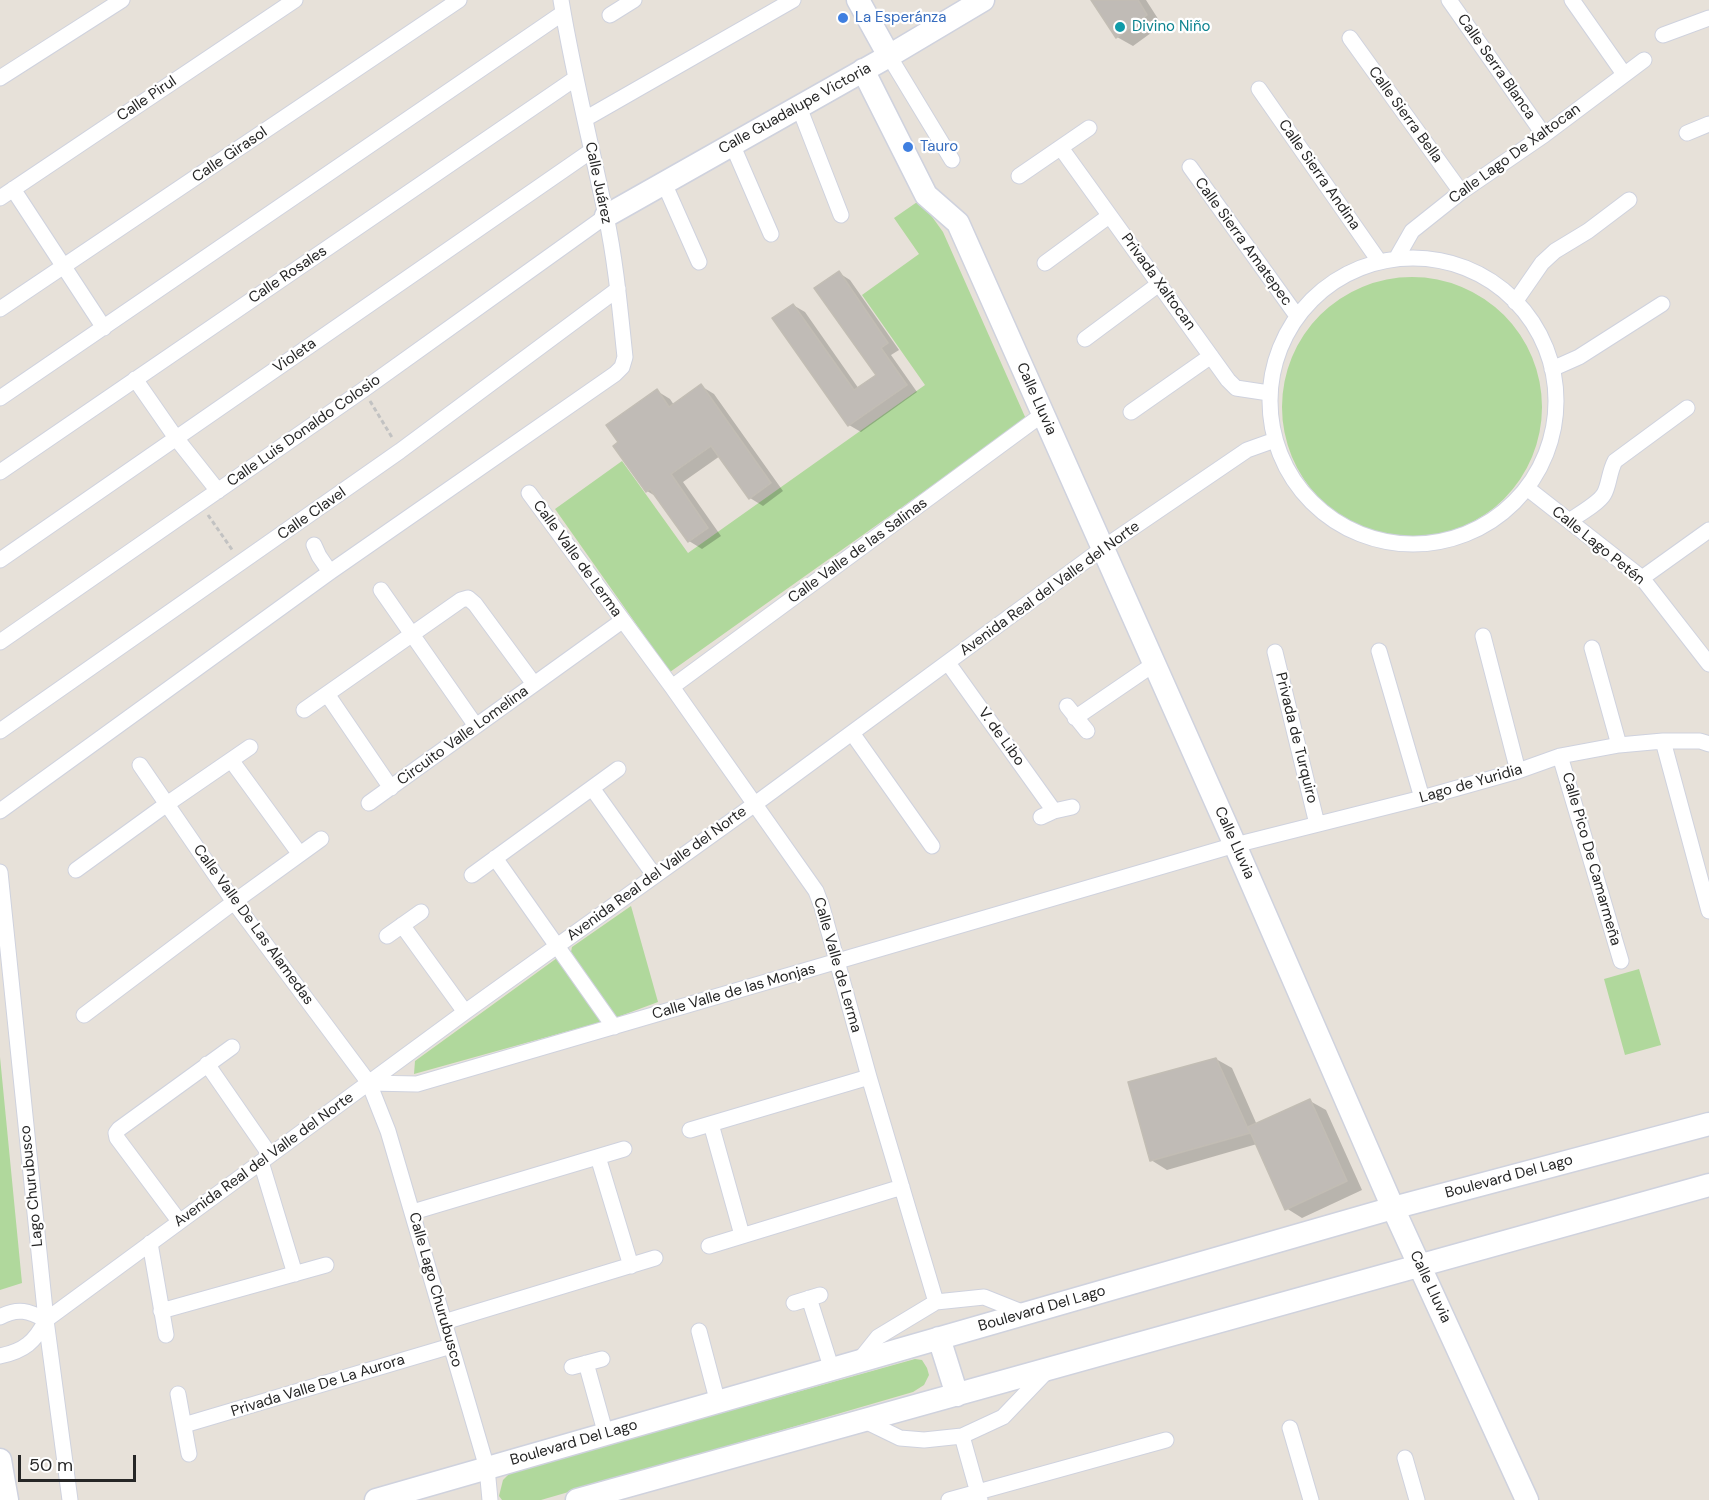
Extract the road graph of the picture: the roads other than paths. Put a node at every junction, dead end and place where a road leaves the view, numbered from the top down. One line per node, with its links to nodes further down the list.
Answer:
1 (122, 0): 19 (street)
2 (295, 0): 36 (street, Calle Pirul)
3 (459, 0): 46 (street, Calle Girasol)
4 (634, 0): 11 (street)
5 (793, 0): 23 (street)
6 (858, 0): 15 (street)
7 (982, 0): 15 (street, Calle Guadalupe Victoria)
8 (1449, 0): 27 (street, Calle Serra Blanca)
9 (1572, 0): 18 (street)
10 (562, 7): 20 (street, Calle Juárez); 53 (street)
11 (610, 15)
12 (1709, 18): 13 (street)
13 (1664, 35)
14 (1350, 38): 35 (street, Calle Sierra Bella)
15 (889, 56): 17 (street, Calle Guadalupe Victoria); 31 (street)
16 (1644, 60): 18 (street, Calle Lago De Xaltocan)
17 (863, 70): 22 (street, Calle Guadalupe Victoria); 62 (street, Calle Lluvia)
18 (1624, 74): 27 (street, Calle Lago De Xaltocan)
19 (0, 78)
20 (576, 78): 23 (street, Calle Juárez); 57 (street, Calle Rosales)
21 (1259, 89): 43 (street, Calle Sierra Andina)
22 (799, 107): 28 (street, Calle Guadalupe Victoria); 38 (street)
23 (585, 119): 30 (street, Calle Juárez)
24 (1709, 124): 26 (street)
25 (1089, 128): 29 (street)
26 (1687, 133)
27 (1544, 135): 35 (street, Calle Lago De Xaltocan)
28 (732, 144): 34 (street, Calle Guadalupe Victoria); 41 (street)
29 (1061, 148): 33 (street); 40 (street, Privada Xaltocan)
30 (591, 151): 39 (street, Calle Juárez); 63 (street, Violeta)
31 (952, 160)
32 (1190, 167): 52 (street, Calle Sierra Amatepec)
33 (1019, 176)
34 (664, 183): 39 (street, Calle Guadalupe Victoria); 44 (street)
35 (1461, 192): 42 (street, Calle Lago De Xaltocan)
36 (3, 195): 46 (street)
37 (1629, 200): 49 (street)
38 (841, 215)
39 (606, 216): 48 (street, Calle Juárez); 67 (street, Calle Luis Donaldo Colosio)
40 (1109, 216): 45 (street); 47 (street, Privada Xaltocan)
41 (771, 234)
42 (1396, 259): 43 (street); 49 (street)
43 (1379, 261): 52 (street)
44 (699, 262)
45 (1045, 263)
46 (64, 266): 51 (street, Calle Girasol); 53 (street)
47 (1159, 284): 54 (street); 55 (street, Privada Xaltocan)
48 (618, 288): 74 (street, Calle Juárez); 92 (street, Calle Clavel)
49 (1515, 302): 56 (street)
50 (1662, 304): 56 (street)
51 (0, 309)
52 (1297, 316): 58 (street)
53 (104, 328): 59 (street)
54 (1085, 339)
55 (1211, 356): 58 (street, Privada Xaltocan); 61 (street)
56 (1552, 369): 66 (street)
57 (135, 379): 63 (street); 65 (street, Calle Rosales)
58 (1269, 393): 64 (street)
59 (0, 398)
60 (1687, 408): 69 (street)
61 (1131, 412)
62 (1043, 414): 72 (street, Calle Lluvia); 88 (street, Calle Valle de las Salinas)
63 (176, 438): 67 (street); 73 (street, Violeta)
64 (1275, 440): 66 (street); 72 (street, Avenida Real del Valle del Norte)
65 (0, 472)
66 (1527, 488): 69 (street, Calle Lago Petén)
67 (218, 490): 80 (street, Calle Luis Donaldo Colosio)
68 (529, 493): 77 (street, Calle Valle de Lerma)
69 (1569, 521): 75 (street, Calle Lago Petén)
70 (1709, 530): 75 (street)
71 (314, 545): 74 (street)
72 (1103, 548): 85 (street, Avenida Real del Valle del Norte); 86 (street, Calle Lluvia)
73 (0, 560)
74 (330, 572): 111 (street)
75 (1642, 578): 84 (street, Calle Lago Petén)
76 (381, 590): 78 (street)
77 (622, 621): 87 (street, Circuito Valle Lomelina); 88 (street, Calle Valle de Lerma)
78 (411, 634): 87 (street, Circuito Valle Lomelina); 89 (street, Circuito Valle Lomelina); 91 (street)
79 (1483, 636): 103 (street)
80 (0, 642)
81 (1592, 648): 97 (street)
82 (1379, 651): 106 (street)
83 (1275, 652): 112 (street, Privada de Turquiro)
84 (1707, 658)
85 (948, 663): 94 (street, Avenida Real del Valle del Norte); 110 (street, V. de Libo)
86 (1154, 664): 93 (street); 115 (street, Calle Lluvia)
87 (534, 684): 91 (street, Circuito Valle Lomelina)
88 (672, 687): 109 (street, Calle Valle de Lerma)
89 (327, 694): 90 (street, Circuito Valle Lomelina); 104 (street, Circuito Valle Lomelina)
90 (304, 710)
91 (476, 726): 104 (street, Circuito Valle Lomelina)
92 (0, 731)
93 (1087, 731)
94 (852, 733): 109 (street, Avenida Real del Valle del Norte); 114 (street)
95 (1706, 738): 96 (street, Lago de Yuridia)
96 (1664, 741): 97 (street, Lago de Yuridia); 123 (street)
97 (1619, 745): 99 (street, Lago de Yuridia)
98 (250, 747): 100 (street)
99 (1560, 756): 103 (street, Lago de Yuridia); 128 (street, Calle Pico De Camarmeña)
100 (231, 760): 108 (street); 116 (street)
101 (140, 765): 108 (street, Calle Valle De Las Alamedas)
102 (618, 769): 105 (street)
103 (1518, 771): 106 (street, Lago de Yuridia)
104 (391, 788): 107 (street, Circuito Valle Lomelina)
105 (592, 788): 117 (street); 121 (street)
106 (1422, 798): 112 (street, Lago de Yuridia)
107 (369, 803)
108 (167, 804): 118 (street); 122 (street, Calle Valle De Las Alamedas)
109 (755, 804): 121 (street, Avenida Real del Valle del Norte); 129 (street, Calle Valle de Lerma)
110 (1072, 807)
111 (0, 811)
112 (1317, 824): 115 (street, Lago de Yuridia)
113 (321, 839): 116 (street)
114 (932, 846)
115 (1235, 846): 129 (street, Calle Valle de las Monjas); 145 (street, Calle Lluvia)
116 (299, 854): 122 (street)
117 (495, 858): 120 (street); 127 (street)
118 (76, 870)
119 (0, 872): 161 (street, Lago Churubusco)
120 (472, 875)
121 (654, 875): 127 (street, Avenida Real del Valle del Norte)
122 (234, 902): 131 (street); 136 (street, Calle Valle De Las Alamedas)
123 (1709, 911)
124 (421, 912): 125 (street)
125 (402, 926): 126 (street); 130 (street)
126 (387, 936)
127 (557, 945): 130 (street, Avenida Real del Valle del Norte); 132 (street)
128 (1621, 961)
129 (837, 962): 132 (street, Calle Valle de las Monjas); 135 (street, Calle Valle de Lerma)
130 (465, 1012): 136 (street, Avenida Real del Valle del Norte)
131 (84, 1015)
132 (614, 1027): 136 (street, Calle Valle de las Monjas)
133 (232, 1047): 134 (street)
134 (207, 1064): 142 (street); 147 (street)
135 (869, 1077): 137 (street); 144 (street, Calle Valle de Lerma)
136 (369, 1083): 142 (street, Avenida Real del Valle del Norte); 146 (street, Calle Lago Churubusco)
137 (711, 1124): 139 (street); 148 (street)
138 (1709, 1124): 145 (street, Boulevard Del Lago)
139 (690, 1131)
140 (624, 1149): 141 (street)
141 (597, 1157): 146 (street); 154 (street)
142 (266, 1158): 147 (street, Avenida Real del Valle del Norte); 155 (street)
143 (1709, 1185): 153 (street)
144 (902, 1187): 148 (street); 157 (street, Calle Valle de Lerma)
145 (1393, 1208): 153 (street, Calle Lluvia); 159 (street, Boulevard Del Lago)
146 (412, 1212): 162 (street, Calle Lago Churubusco)
147 (179, 1221): 149 (street, Avenida Real del Valle del Norte)
148 (742, 1235): 150 (street)
149 (150, 1243): 158 (street); 161 (street, Avenida Real del Valle del Norte)
150 (709, 1246)
151 (655, 1258): 154 (street)
152 (326, 1265): 155 (street)
153 (1420, 1265): 170 (street); 194 (street, Calle Lluvia)
154 (631, 1266): 162 (street)
155 (294, 1274): 158 (street)
156 (794, 1302): 171 (street)
157 (936, 1302): 159 (street); 169 (street)
158 (162, 1311): 164 (street)
159 (1024, 1314): 165 (street, Boulevard Del Lago)
160 (0, 1317): 161 (street)
161 (46, 1320): 167 (street, Avenida Real del Valle del Norte); 187 (street, Lago Churubusco)
162 (444, 1322): 166 (street, Calle Lago Churubusco)
163 (699, 1331): 174 (street)
164 (166, 1335)
165 (939, 1338): 169 (street, Boulevard Del Lago); 173 (street)
166 (452, 1346): 176 (street, Privada Valle De La Aurora); 184 (street, Calle Lago Churubusco)
167 (0, 1356)
168 (602, 1359): 178 (street)
169 (858, 1362): 171 (street, Boulevard Del Lago)
170 (1051, 1368): 173 (street); 179 (street)
171 (832, 1370): 174 (street, Boulevard Del Lago)
172 (178, 1394): 176 (street)
173 (957, 1395): 175 (street)
174 (718, 1403): 178 (street, Boulevard Del Lago)
175 (865, 1421): 179 (street); 190 (street)
176 (184, 1425): 181 (street)
177 (1290, 1428): 192 (street)
178 (606, 1435): 184 (street, Boulevard Del Lago)
179 (962, 1436): 185 (street)
180 (1166, 1440): 185 (street)
181 (189, 1454)
182 (1405, 1458): 193 (street)
183 (0, 1460): 186 (street)
184 (487, 1468): 188 (street, Boulevard Del Lago); 189 (street, Calle Lago Churubusco)
185 (979, 1496): 191 (street)
186 (7, 1500)
187 (70, 1500)
188 (376, 1500)
189 (490, 1500)
190 (577, 1500)
191 (949, 1500)
192 (1311, 1500)
193 (1417, 1500)
194 (1527, 1500)

